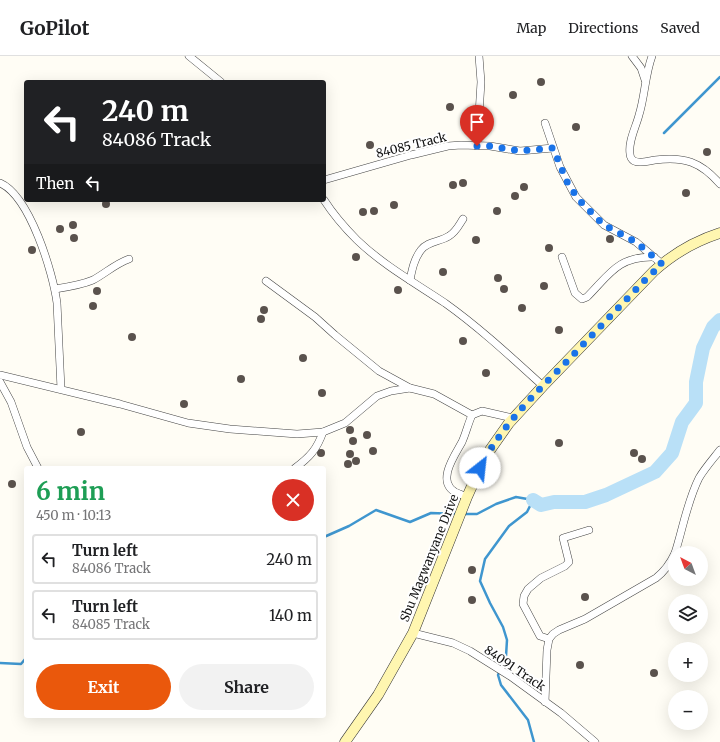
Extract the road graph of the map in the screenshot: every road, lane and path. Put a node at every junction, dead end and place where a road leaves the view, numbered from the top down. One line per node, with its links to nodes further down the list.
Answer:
1 (189, 56): 5 (street)
2 (478, 56): 8 (street)
3 (632, 56): 6 (street)
4 (652, 56): 6 (street)
5 (219, 80)
6 (645, 80): 12 (street)
7 (546, 123): 9 (street)
8 (477, 146): 9 (street, 84085 Track); 10 (street, 84085 Track)
9 (553, 148): 17 (street)
10 (326, 179)
11 (0, 183): 22 (street)
12 (720, 184)
13 (326, 202): 20 (street)
14 (463, 219): 20 (street)
15 (720, 233): 19 (main road, Sbu Magwanyane Drive)
16 (562, 257): 17 (street)
17 (654, 257): 19 (street)
18 (129, 259): 22 (street)
19 (662, 264): 25 (main road, Sbu Magwanyane Drive)
20 (410, 280): 25 (street)
21 (266, 281): 26 (street)
22 (55, 289): 27 (street)
23 (0, 375): 27 (street)
24 (0, 382): 32 (street)
25 (543, 386): 29 (main road, Sbu Magwanyane Drive)
26 (410, 388): 28 (street); 30 (street)
27 (61, 389): 30 (street)
28 (472, 415): 29 (street); 34 (street)
29 (513, 418): 34 (main road, Sbu Magwanyane Drive)
30 (323, 432): 33 (street)
31 (720, 450): 36 (street)
32 (37, 466)
33 (297, 466)
34 (466, 499): 38 (main road, Sbu Magwanyane Drive)
35 (589, 530): 39 (street)
36 (677, 546)
37 (668, 566): 39 (street)
38 (413, 633): 40 (street, 84091 Track); 41 (main road, Sbu Magwanyane Drive)
39 (549, 639): 40 (street)
40 (545, 702): 42 (street, 84091 Track)
41 (350, 741)
42 (595, 742)

